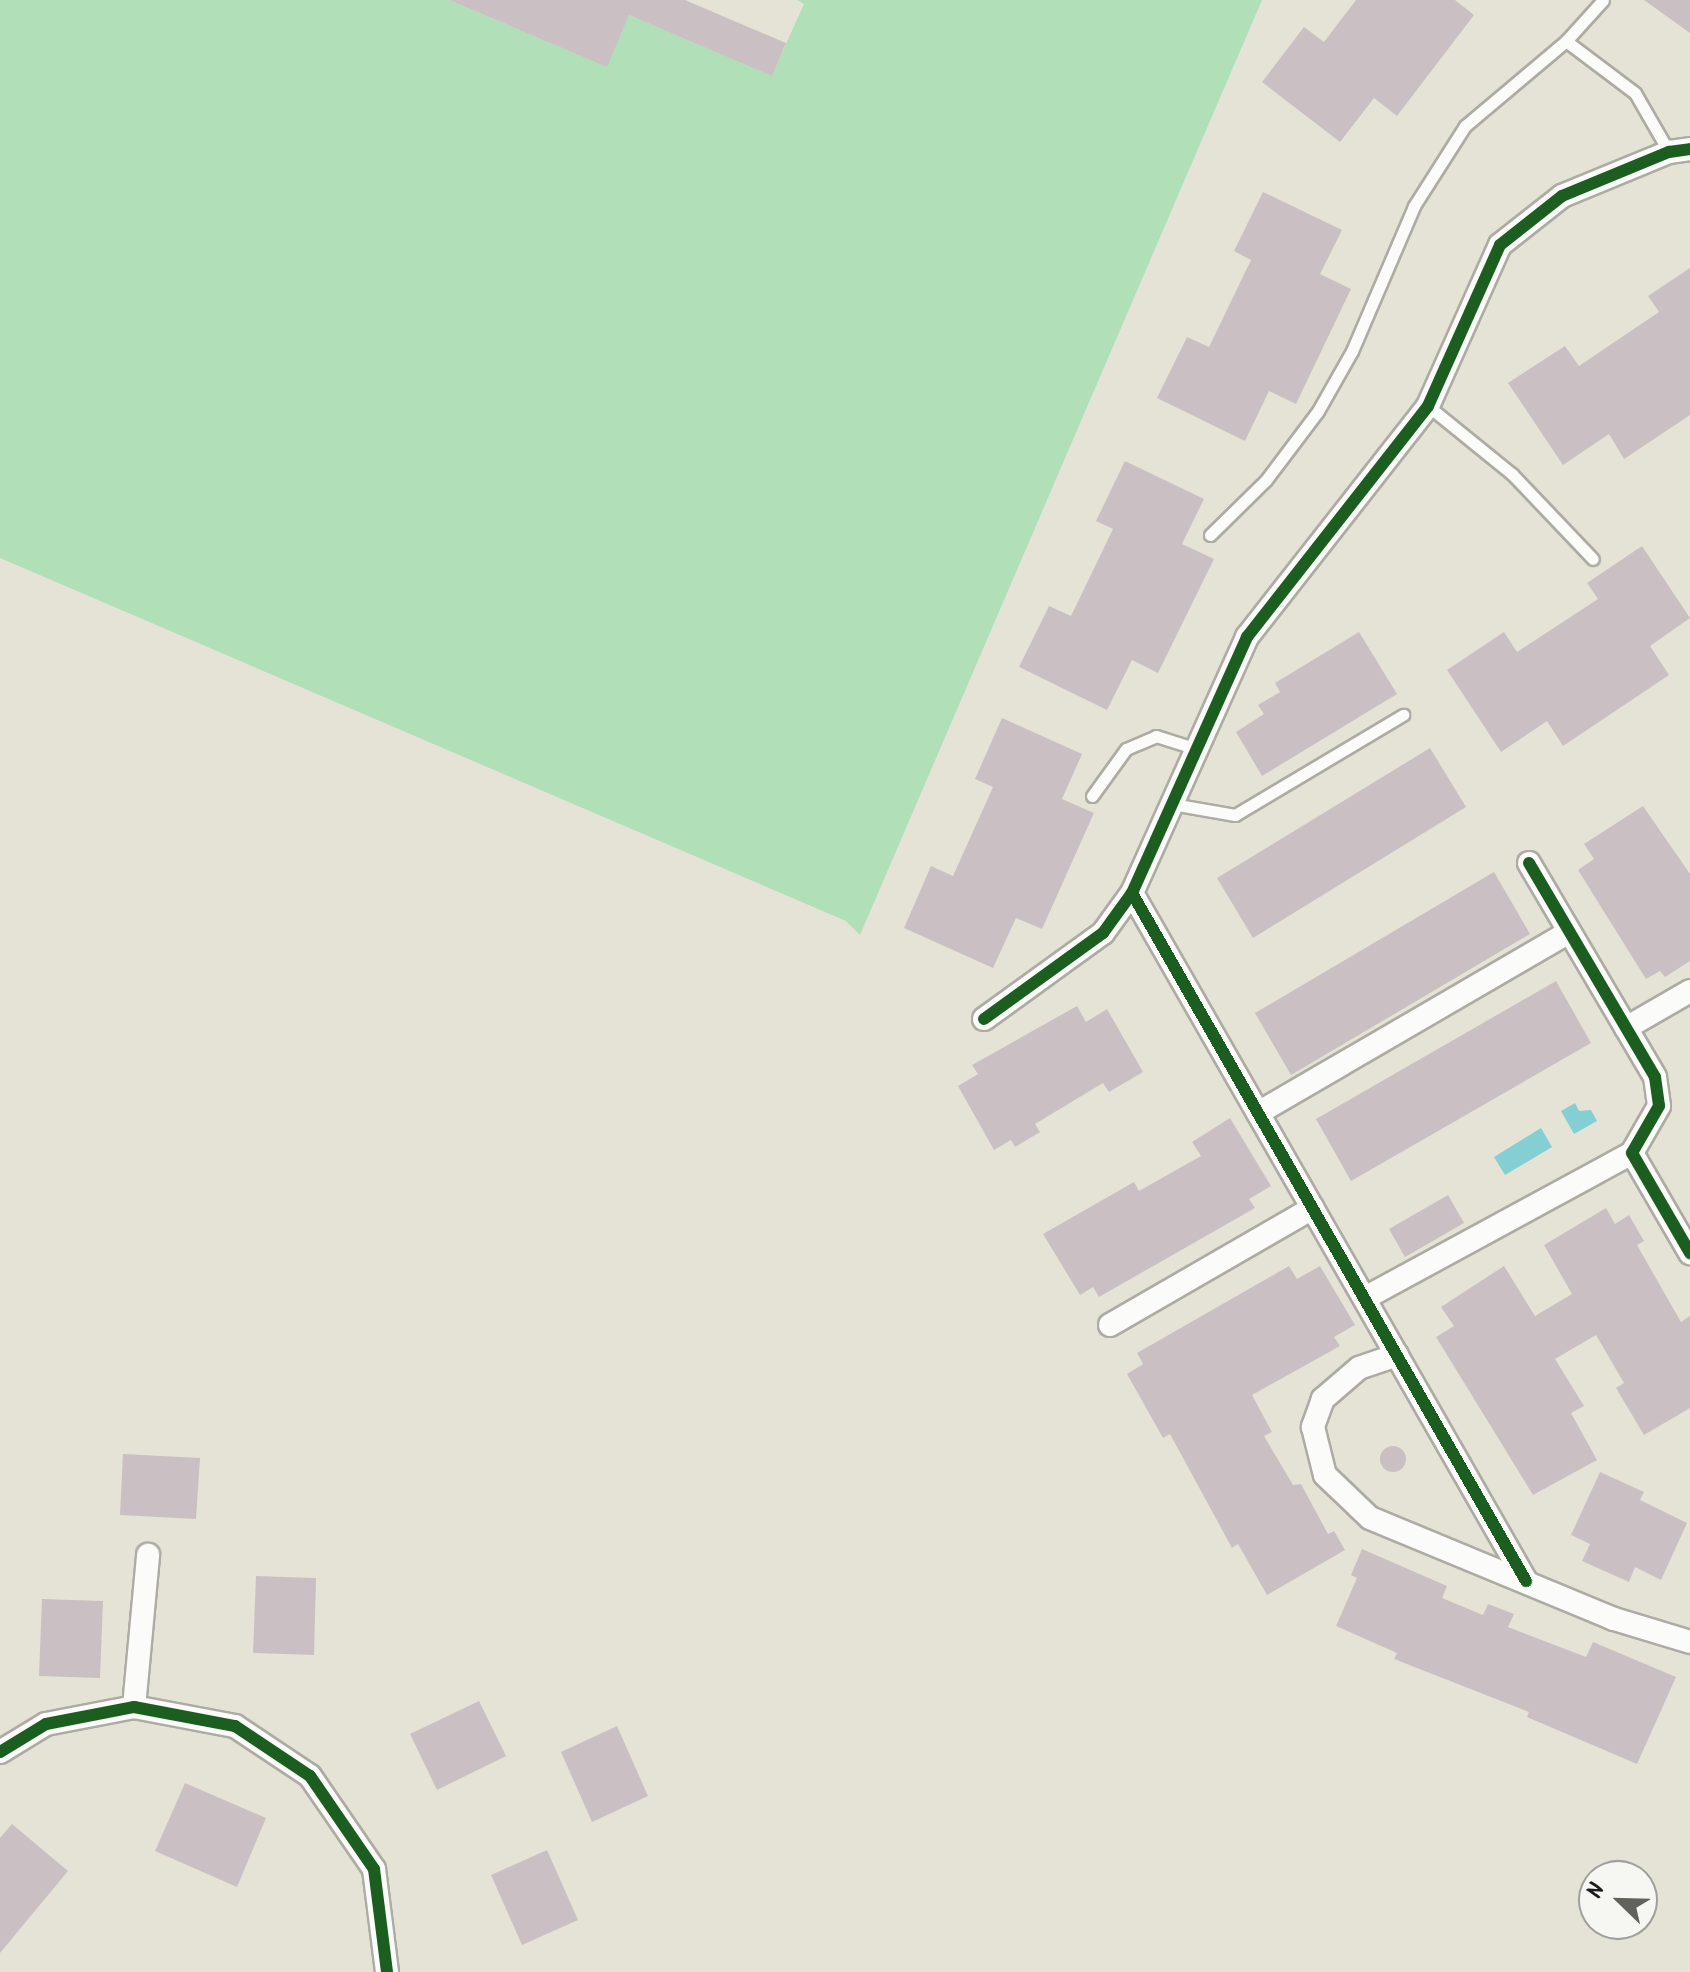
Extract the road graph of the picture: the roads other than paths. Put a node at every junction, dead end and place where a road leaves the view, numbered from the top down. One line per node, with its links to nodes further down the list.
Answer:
1 (1603, 0): 2 (lane)
2 (1566, 41): 3 (lane); 5 (lane)
3 (1680, 150): 4 (street)
4 (1428, 406): 6 (lane); 8 (street)
5 (1210, 535)
6 (1593, 559)
7 (1403, 715): 10 (lane)
8 (1197, 749): 9 (lane); 10 (street)
9 (1092, 796)
10 (1172, 804): 12 (street)
11 (1529, 863): 13 (street)
12 (1132, 893): 15 (street); 17 (street)
13 (1567, 933): 16 (street); 17 (street)
14 (1690, 991): 16 (street)
15 (984, 1019)
16 (1626, 1028): 18 (street)
17 (1258, 1113): 19 (street)
18 (1632, 1153): 20 (street); 21 (street)
19 (1313, 1208): 21 (street); 22 (street)
20 (1690, 1253)
21 (1365, 1298): 23 (street)
22 (1110, 1325)
23 (1397, 1355): 25 (street); 25 (street)
24 (148, 1555): 27 (street)
25 (1526, 1581): 26 (street)
26 (1690, 1642)
27 (134, 1707): 28 (street); 29 (street)
28 (0, 1752)
29 (387, 1972)

